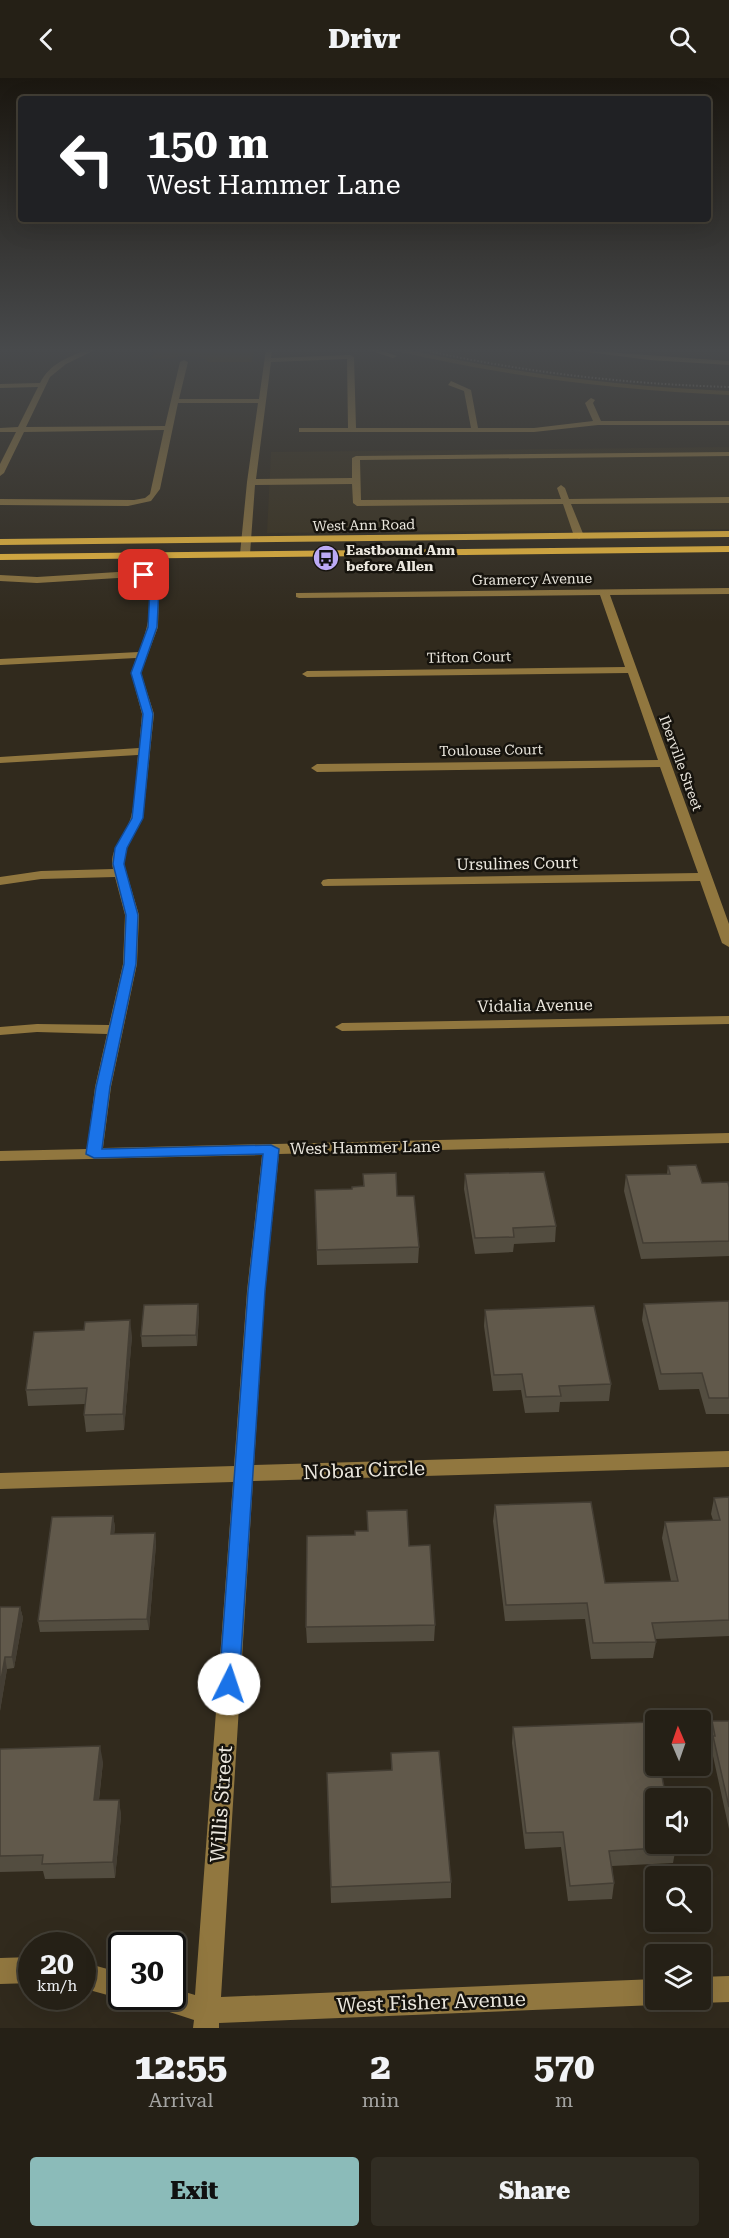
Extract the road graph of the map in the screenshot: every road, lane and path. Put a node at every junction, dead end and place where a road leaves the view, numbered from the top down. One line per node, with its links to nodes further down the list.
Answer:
1 (16, 440): 5 (street)
2 (166, 440): 11 (street)
3 (257, 440): 7 (street)
4 (729, 454): 6 (street)
5 (0, 473)
6 (357, 481): 7 (street); 10 (street)
7 (251, 482): 14 (street)
8 (561, 488): 10 (street)
9 (729, 500): 10 (street)
10 (566, 501): 13 (street)
11 (0, 502)
12 (729, 535): 13 (main road, West Ann Road)
13 (579, 536): 14 (main road, West Ann Road); 17 (main road)
14 (246, 540): 15 (main road, West Ann Road); 18 (street)
15 (0, 542)
16 (729, 549): 17 (main road, West Ann Road)
17 (415, 553): 18 (main road, West Ann Road)
18 (245, 554): 19 (main road, West Ann Road)
19 (0, 557)
20 (0, 578): 24 (street)
21 (729, 591): 22 (street, Gramercy Avenue)
22 (604, 592): 23 (street, Gramercy Avenue); 26 (street, Iberville Street)
23 (299, 596)
24 (141, 655): 25 (street); 28 (street)
25 (0, 662)
26 (632, 670): 27 (street, Tifton Court); 30 (street, Iberville Street)
27 (307, 674)
28 (144, 751): 29 (street); 32 (street)
29 (0, 760)
30 (665, 763): 31 (street, Toulouse Court); 33 (street, Iberville Street)
31 (317, 768)
32 (121, 873): 34 (street); 39 (street)
33 (705, 877): 35 (street, Ursulines Court); 36 (street, Iberville Street)
34 (0, 880)
35 (328, 883)
36 (729, 943)
37 (729, 1020): 38 (street, Vidalia Avenue)
38 (342, 1027)
39 (116, 1030): 40 (street); 43 (street)
40 (0, 1031)
41 (729, 1138): 42 (street, West Hammer Lane)
42 (271, 1149): 43 (street, West Hammer Lane); 46 (street, Willis Street)
43 (94, 1154): 44 (street, West Hammer Lane)
44 (0, 1156)
45 (729, 1459): 46 (street, Nobar Circle)
46 (243, 1474): 47 (street, Nobar Circle); 54 (street, Willis Street)
47 (0, 1481)
48 (18, 1970): 49 (street)
49 (0, 1971)
50 (729, 1989): 51 (street)
51 (711, 1990)
52 (645, 1993): 54 (street, West Fisher Avenue)
53 (186, 2010): 54 (street, West Fisher Avenue)
54 (207, 2020)

